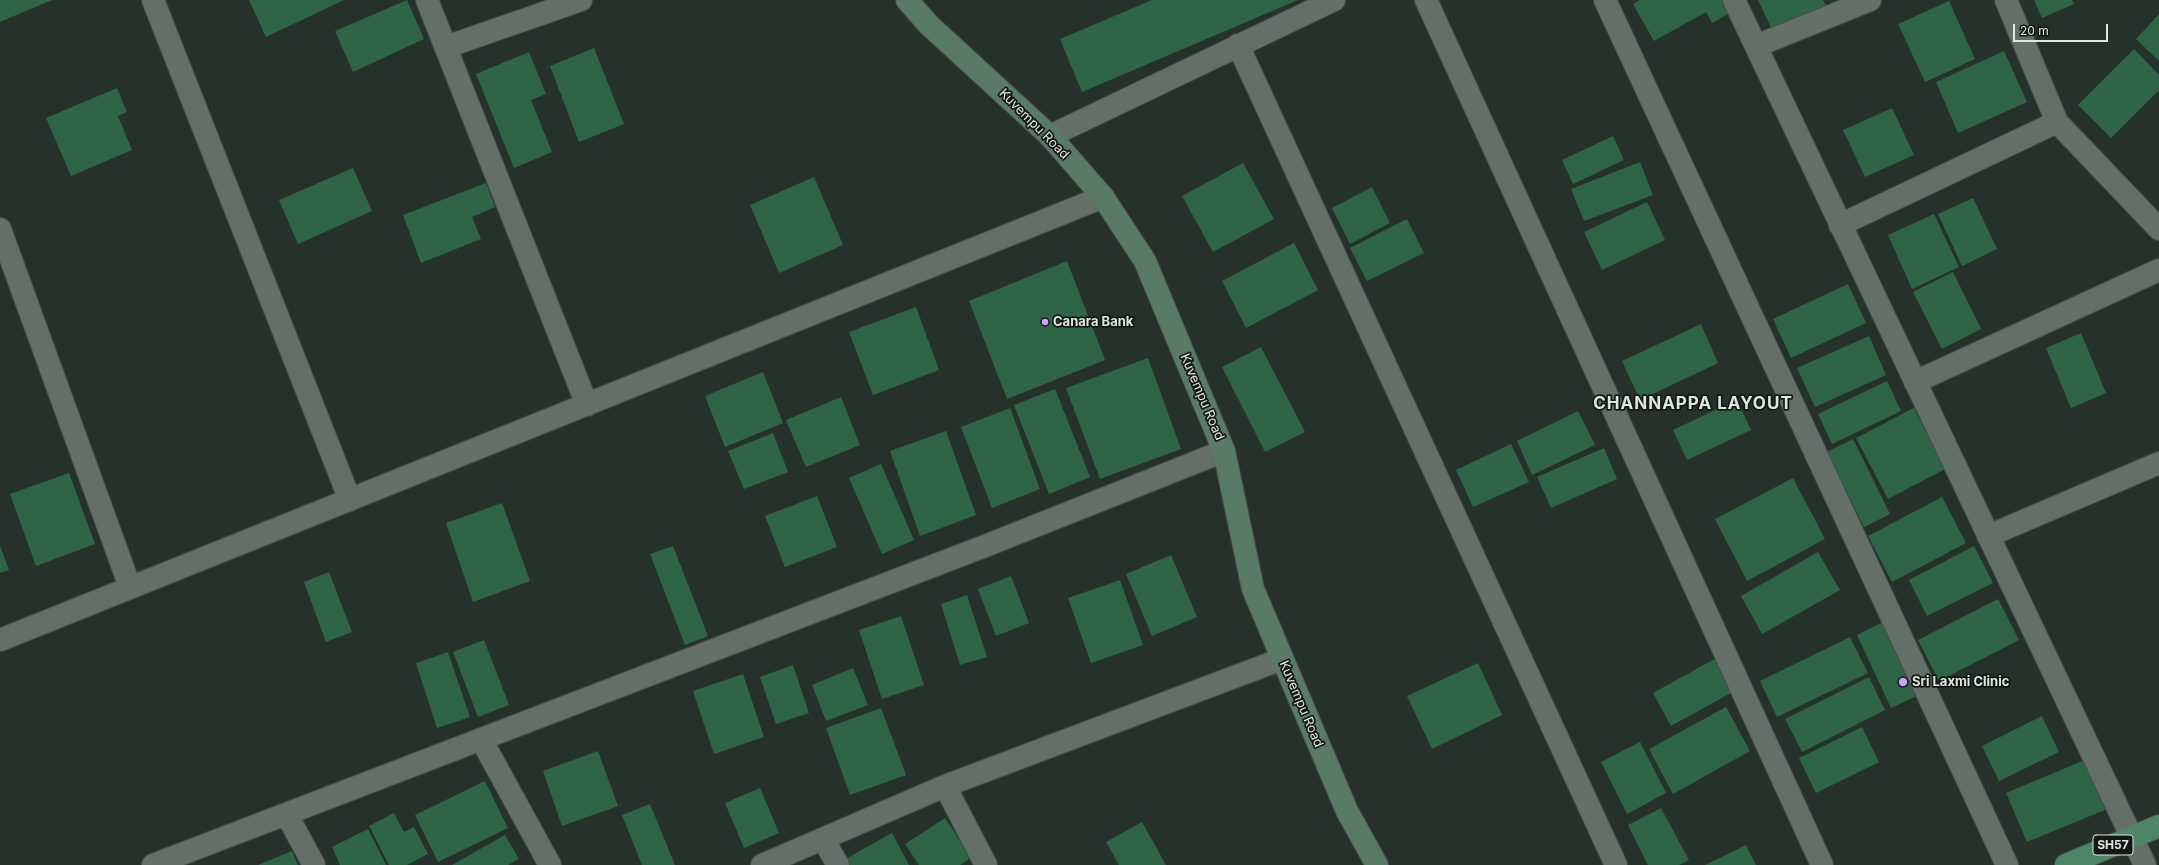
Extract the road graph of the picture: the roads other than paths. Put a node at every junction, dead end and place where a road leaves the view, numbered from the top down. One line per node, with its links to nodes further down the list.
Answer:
1 (153, 0): 25 (street)
2 (427, 0): 13 (street)
3 (581, 0): 13 (street)
4 (907, 0): 15 (main road, Kuvempu Road)
5 (1334, 0): 11 (street)
6 (1426, 0): 44 (street)
7 (1605, 0): 45 (street)
8 (1734, 0): 12 (street)
9 (1870, 0): 12 (street)
10 (2006, 0): 14 (street)
11 (1238, 45): 15 (street); 43 (street)
12 (1756, 46): 17 (street)
13 (446, 47): 22 (street)
14 (2057, 122): 17 (street); 19 (street)
15 (1050, 136): 16 (main road, Kuvempu Road)
16 (1103, 198): 22 (street); 23 (main road, Kuvempu Road)
17 (1840, 224): 21 (street)
18 (0, 229): 27 (street)
19 (2159, 229)
20 (2159, 270): 21 (street)
21 (1915, 382): 26 (street)
22 (587, 405): 25 (street)
23 (1224, 451): 29 (main road, Kuvempu Road); 30 (street)
24 (2159, 463): 26 (street)
25 (350, 500): 27 (street)
26 (1988, 536): 34 (street)
27 (130, 587): 28 (street)
28 (0, 640)
29 (1282, 659): 31 (street); 42 (main road, Kuvempu Road)
30 (481, 739): 32 (street); 38 (street)
31 (945, 786): 35 (street); 41 (street)
32 (287, 815): 36 (street); 37 (street)
33 (2159, 826): 34 (main road, SH57)
34 (2130, 838): 46 (main road, SH57); 47 (street)
35 (823, 839): 39 (street); 40 (street)
36 (152, 865)
37 (314, 865)
38 (550, 865)
39 (762, 865)
40 (838, 865)
41 (986, 865)
42 (1377, 865)
43 (1616, 865)
44 (1822, 865)
45 (2007, 865)
46 (2066, 865)
47 (2145, 865)

